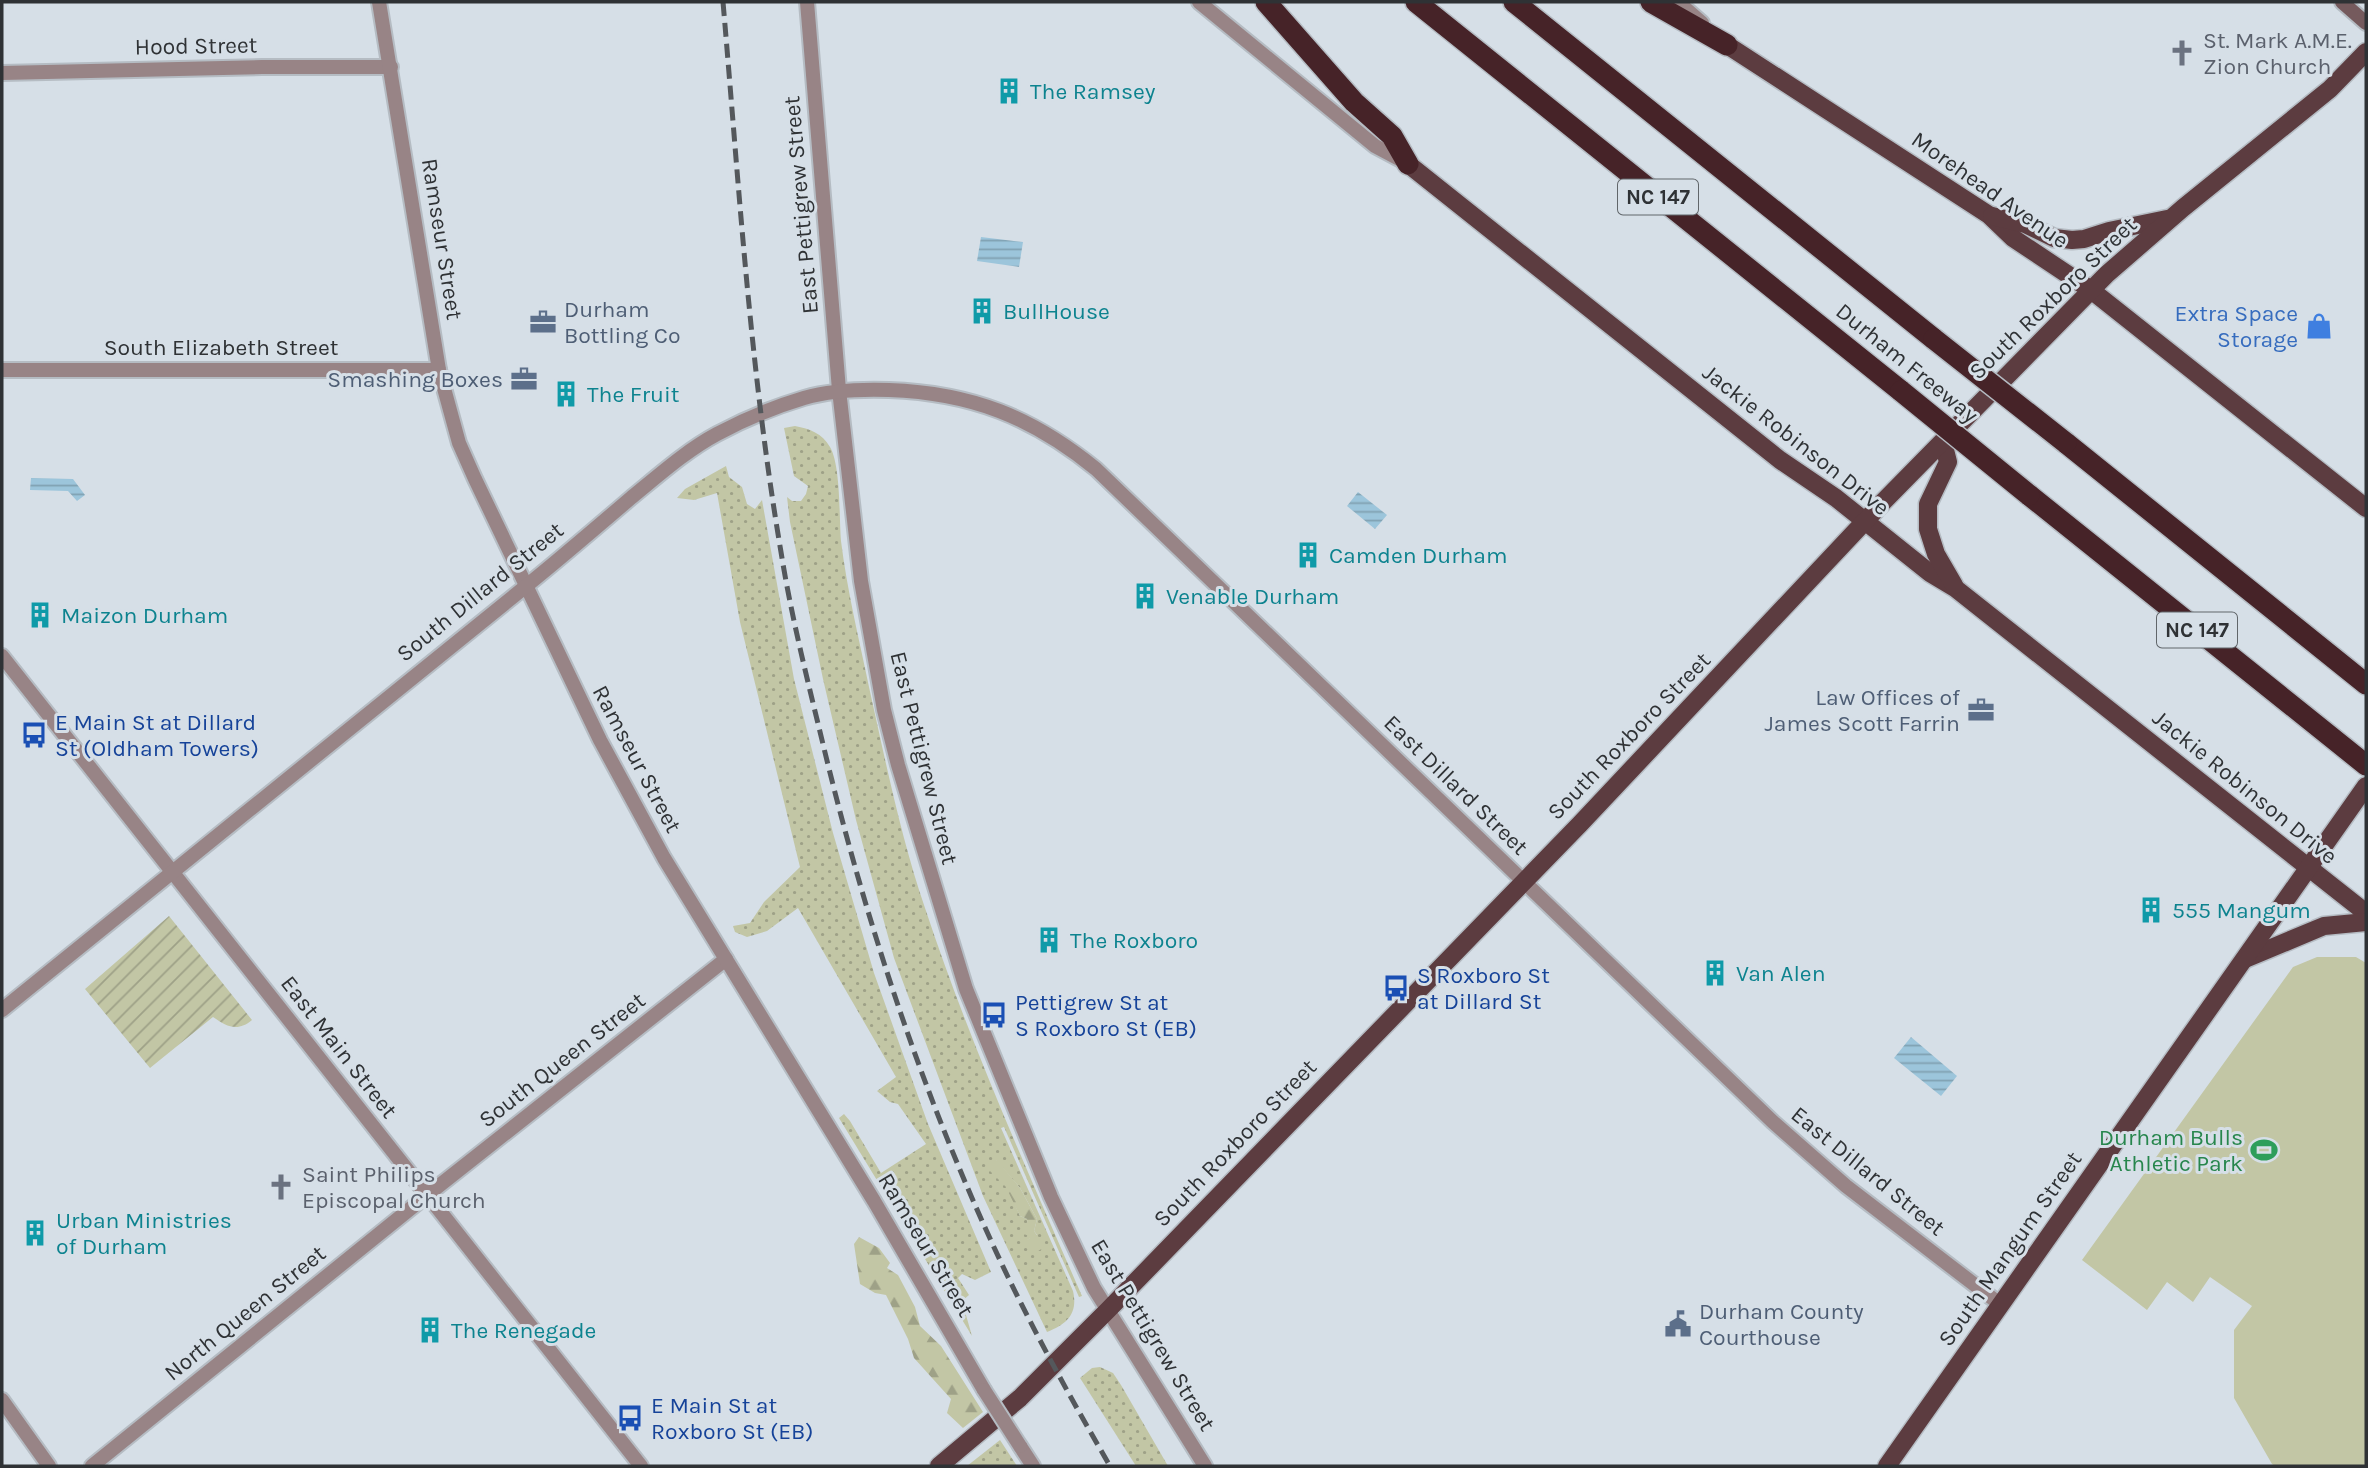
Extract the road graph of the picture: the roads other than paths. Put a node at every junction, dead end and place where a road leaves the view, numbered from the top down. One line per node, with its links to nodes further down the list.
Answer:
1 (379, 2): 13 (street, Ramseur Street)
2 (807, 2): 21 (street, East Pettigrew Street)
3 (1199, 2): 15 (street, Jackie Robinson Drive)
4 (1266, 2): 15 (highway)
5 (1416, 2): 29 (highway, Durham Freeway / NC 147, bridge)
6 (1514, 2): 28 (highway, Durham Freeway / NC 147, bridge)
7 (1651, 2): 11 (highway)
8 (1678, 2): 11 (street, Morehead Avenue)
9 (2342, 2): 10 (main road)
10 (2366, 23)
11 (1727, 45): 16 (main road, Morehead Avenue)
12 (2366, 52): 17 (main road, South Roxboro Street)
13 (391, 67): 14 (street, Hood Street); 20 (street, Ramseur Street)
14 (2, 74)
15 (1408, 163): 24 (main road, Jackie Robinson Drive)
16 (1989, 215): 17 (main road); 18 (main road, Morehead Avenue)
17 (2171, 219): 18 (main road, South Roxboro Street)
18 (2091, 290): 22 (main road, South Roxboro Street); 23 (main road, Morehead Avenue)
19 (2, 370): 20 (street, South Elizabeth Street)
20 (439, 370): 25 (street, Ramseur Street)
21 (839, 390): 25 (street, South Dillard Street); 33 (street, East Dillard Street); 41 (street, East Pettigrew Street)
22 (1944, 442): 24 (main road, South Roxboro Street); 26 (main road)
23 (2366, 508)
24 (1864, 522): 26 (main road, Jackie Robinson Drive); 33 (main road, South Roxboro Street)
25 (526, 587): 32 (street, South Dillard Street); 36 (street, Ramseur Street)
26 (1955, 589): 31 (main road, Jackie Robinson Drive)
27 (2, 656): 32 (street, East Main Street)
28 (2366, 684)
29 (2366, 765)
30 (2366, 786): 31 (main road, South Mangum Street)
31 (2308, 869): 34 (main road, Jackie Robinson Drive); 37 (main road, South Mangum Street)
32 (173, 871): 38 (street, South Dillard Street); 39 (street, East Main Street)
33 (1523, 881): 40 (street, East Dillard Street); 41 (main road, South Roxboro Street)
34 (2366, 914)
35 (2366, 922): 37 (main road)
36 (726, 959): 39 (street, South Queen Street); 47 (street, Ramseur Street, bridge)
37 (2245, 959): 40 (main road, South Mangum Street)
38 (2, 1010)
39 (426, 1196): 44 (street, North Queen Street); 45 (street, East Main Street)
40 (2001, 1305): 49 (main road, South Mangum Street)
41 (1108, 1310): 46 (main road, South Roxboro Street); 48 (street, East Pettigrew Street)
42 (2, 1400): 43 (street)
43 (49, 1466)
44 (92, 1466)
45 (641, 1466)
46 (939, 1466)
47 (1032, 1466)
48 (1205, 1466)
49 (1887, 1466)

